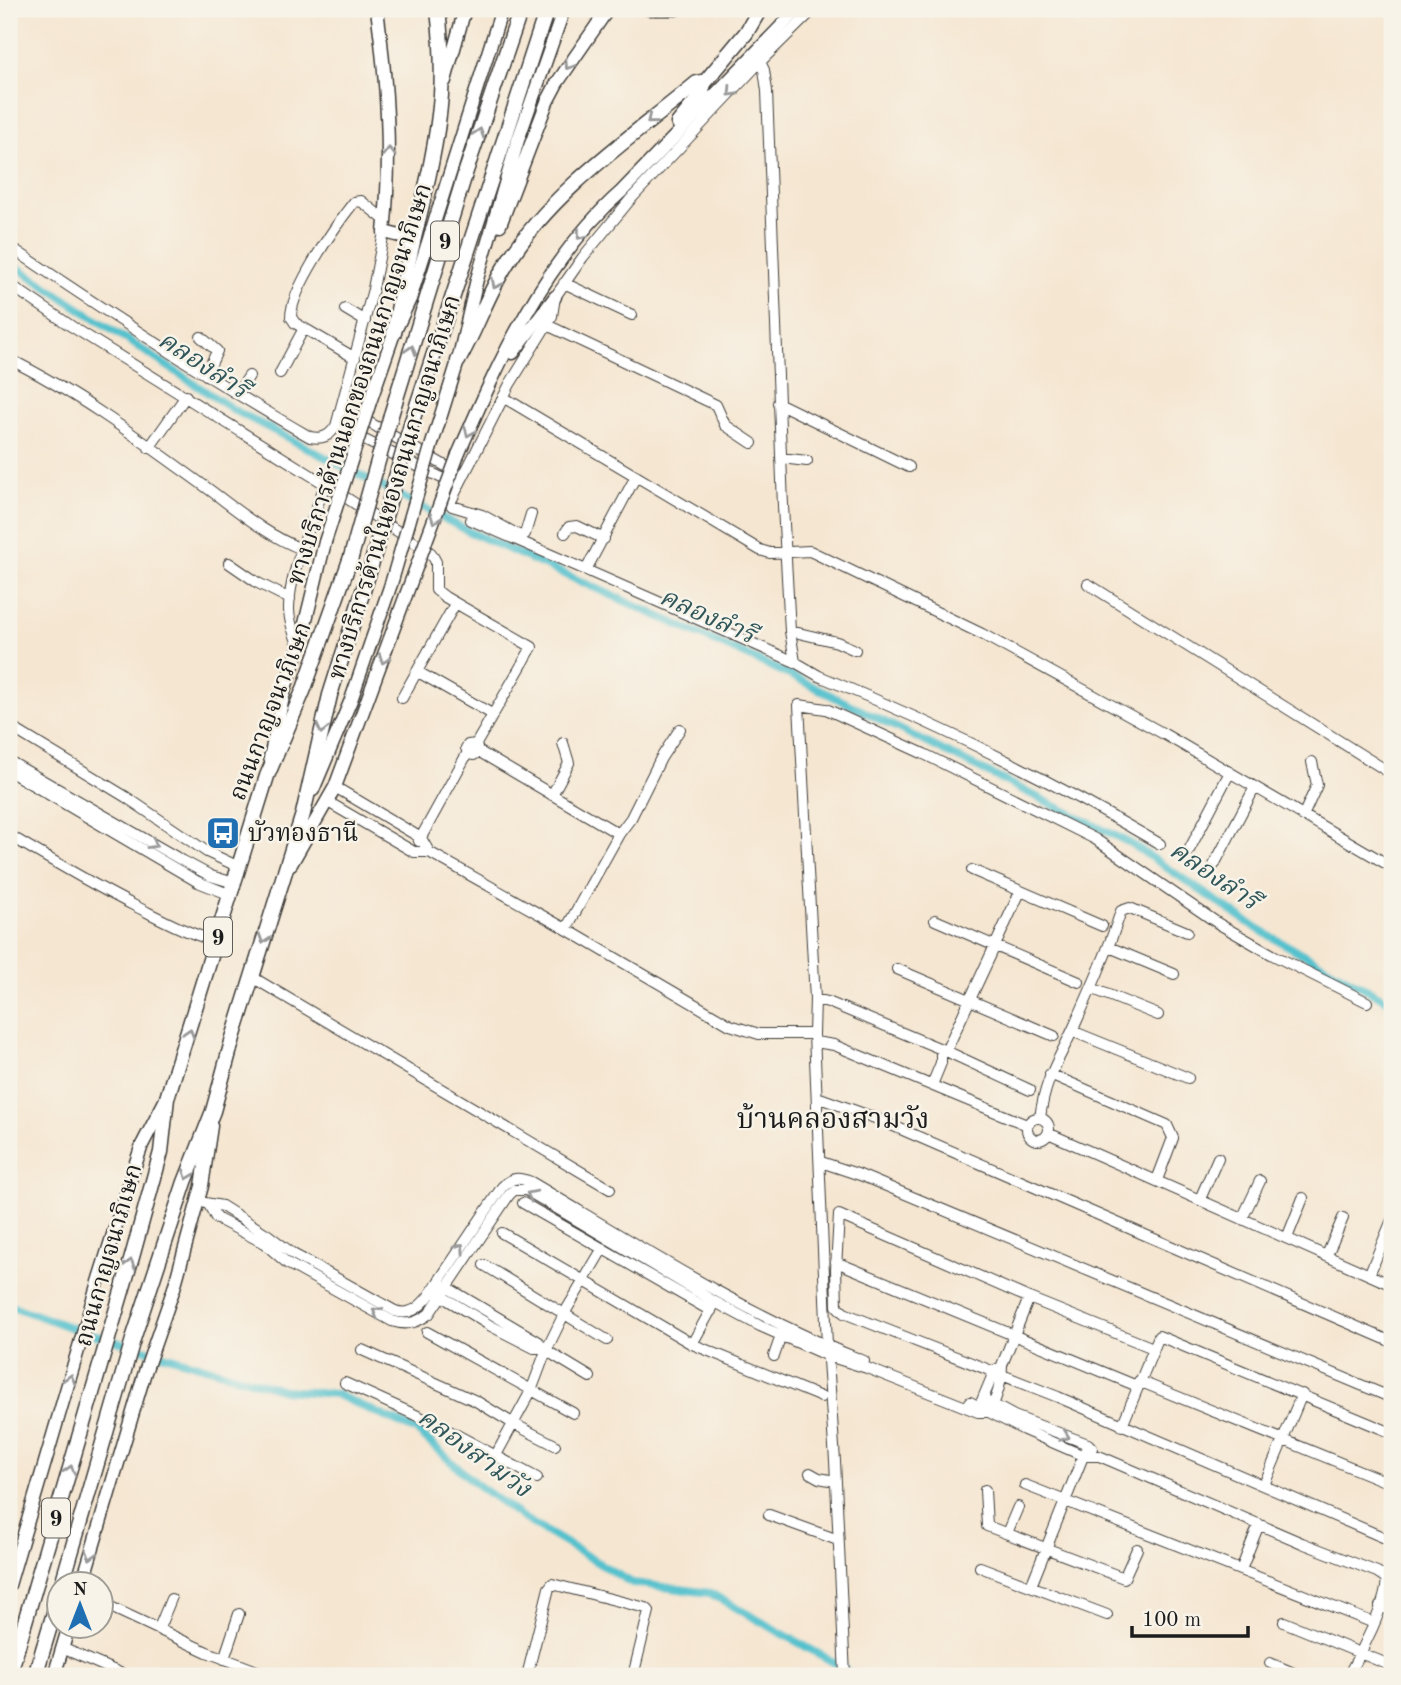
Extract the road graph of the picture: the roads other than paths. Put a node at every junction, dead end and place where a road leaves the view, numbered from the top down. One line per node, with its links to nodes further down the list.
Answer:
1 (377, 9): 18 (main road, one-way to 1)
2 (438, 9): 16 (highway)
3 (465, 9): 16 (main road)
4 (502, 9): 30 (main road, ทางบริการด้านนอกของถนนกาญจนาภิเษก)
5 (521, 9): 80 (highway, ถนนกาญจนาภิเษก / 9, one-way to 5, bridge)
6 (547, 9): 85 (highway, ถนนกาญจนาภิเษก / 9, one-way to 85, bridge)
7 (564, 9): 21 (main road, ทางบริการด้านในของถนนกาญจนาภิเษก)
8 (608, 9): 21 (main road, one-way to 21)
9 (649, 9): 10 (main road)
10 (676, 9)
11 (760, 9): 15 (highway)
12 (798, 9): 17 (main road)
13 (814, 9): 14 (street)
14 (760, 62): 22 (street, one-way to 22); 42 (street)
15 (706, 81): 17 (main road); 34 (highway, one-way to 34)
16 (441, 95): 19 (highway)
17 (604, 207): 38 (main road, one-way to 38)
18 (385, 226): 19 (main road); 27 (street); 29 (street)
19 (412, 239): 30 (highway)
20 (9, 246): 36 (street)
21 (487, 250): 34 (main road, ทางบริการด้านในของถนนกาญจนาภิเษก)
22 (564, 283): 24 (street); 26 (street)
23 (9, 284): 40 (street)
24 (555, 297): 28 (street); 38 (main road)
25 (345, 309): 27 (street)
26 (632, 315)
27 (365, 321): 32 (street)
28 (547, 325): 41 (street); 45 (street)
29 (304, 328): 32 (street); 35 (street)
30 (394, 332): 65 (main road, ทางบริการด้านนอกของถนนกาญจนาภิเษก, bridge)
31 (201, 337): 36 (street)
32 (355, 358): 43 (street)
33 (9, 359): 46 (street)
34 (458, 361): 85 (main road, ทางบริการด้านในของถนนกาญจนาภิเษก, bridge)
35 (280, 373)
36 (206, 375): 39 (street)
37 (249, 376): 39 (street)
38 (490, 382): 81 (main road, one-way to 81, bridge)
39 (237, 394): 44 (street)
40 (186, 396): 46 (street); 51 (street)
41 (503, 397): 50 (street); 52 (street)
42 (778, 403): 47 (street); 49 (street)
43 (342, 407): 44 (street); 52 (street)
44 (336, 426): 52 (street)
45 (752, 443)
46 (149, 448): 57 (street)
47 (787, 459): 48 (street); 58 (street)
48 (807, 461)
49 (909, 467)
50 (636, 476): 56 (street); 58 (street)
51 (319, 480): 57 (street); 63 (street)
52 (460, 480): 53 (street)
53 (531, 514)
54 (471, 520): 60 (street)
55 (565, 533): 56 (street)
56 (604, 539): 60 (street)
57 (302, 550): 62 (street)
58 (788, 551): 64 (street); 78 (street)
59 (229, 563): 62 (street)
60 (586, 570): 67 (street)
61 (1088, 584): 79 (street)
62 (290, 598): 65 (street)
63 (455, 604): 68 (street); 70 (street)
64 (790, 631): 66 (street); 67 (street)
65 (299, 648): 80 (main road, ทางบริการด้านนอกของถนนกาญจนาภิเษก)
66 (855, 650)
67 (795, 662): 92 (street)
68 (418, 672): 69 (street); 70 (street)
69 (402, 698)
70 (492, 715): 74 (street)
71 (9, 726): 97 (street)
72 (680, 729): 89 (street)
73 (563, 743): 83 (street)
74 (474, 749): 83 (street); 91 (street)
75 (9, 761): 101 (street, one-way to 101)
76 (1312, 762): 87 (street)
77 (9, 771): 101 (street)
78 (1230, 772): 82 (street); 95 (street)
79 (1392, 774)
80 (267, 776): 97 (highway, ถนนกาญจนาภิเษก / 9)
81 (335, 787): 84 (main road); 86 (street)
82 (1255, 787): 87 (street); 96 (street)
83 (552, 795): 89 (street)
84 (328, 802): 88 (street); 100 (main road)
85 (303, 814): 100 (highway, ถนนกาญจนาภิเษก / 9)
86 (384, 816): 88 (street); 91 (street)
87 (1303, 816): 98 (street)
88 (378, 831): 93 (street)
89 (619, 834): 105 (street)
90 (9, 835): 107 (street)
91 (421, 838): 93 (street); 94 (street)
92 (1160, 844)
93 (414, 852): 94 (street)
94 (429, 852): 105 (street)
95 (1188, 852)
96 (1214, 865)
97 (239, 867): 101 (highway, ถนนกาญจนาภิเษก / 9)
98 (1392, 867)
99 (972, 870): 102 (street)
100 (285, 874): 112 (highway, ถนนกาญจนาภิเษก / 9, one-way to 112)
101 (232, 889): 107 (highway, ถนนกาญจนาภิเษก / 9)
102 (1020, 892): 104 (street); 108 (street)
103 (934, 919): 108 (street)
104 (1102, 926)
105 (566, 929): 121 (street)
106 (1187, 932): 109 (street)
107 (217, 941): 128 (highway, ถนนกาญจนาภิเษก / 9, one-way to 107)
108 (995, 946): 113 (street); 116 (street)
109 (1109, 947): 111 (street); 114 (street)
110 (897, 969): 116 (street)
111 (1174, 974)
112 (252, 977): 129 (highway, ถนนกาญจนาภิเษก / 9); 137 (street)
113 (1079, 982)
114 (1091, 988): 118 (street); 119 (street)
115 (815, 999): 117 (street); 121 (street); 122 (street)
116 (972, 999): 120 (street); 122 (street)
117 (1367, 1002)
118 (1158, 1015)
119 (1072, 1031): 123 (street); 124 (street)
120 (1054, 1036)
121 (815, 1038): 125 (street); 127 (street)
122 (946, 1051): 125 (street); 126 (street)
123 (1050, 1074): 130 (street); 135 (street)
124 (1188, 1078)
125 (932, 1085): 131 (street)
126 (1030, 1090)
127 (817, 1097): 134 (street); 162 (street)
128 (167, 1098): 210 (main road, one-way to 128); 228 (highway, ถนนกาญจนาภิเษก / 9, one-way to 128)
129 (213, 1111): 140 (main road); 207 (highway, ถนนกาญจนาภิเษก / 9, one-way to 207)
130 (1040, 1118): 131 (street); 132 (street)
131 (1027, 1125): 132 (street)
132 (1048, 1133): 135 (street)
133 (1218, 1158): 139 (street)
134 (821, 1161): 167 (street); 176 (street)
135 (1157, 1180): 139 (street)
136 (1260, 1181): 143 (street)
137 (610, 1189)
138 (1303, 1198): 146 (street)
139 (1200, 1199): 143 (street)
140 (204, 1203): 154 (street); 208 (main road, one-way to 208)
141 (523, 1203): 147 (street)
142 (1343, 1218): 148 (street)
143 (1242, 1219): 146 (street)
144 (1392, 1220): 151 (street)
145 (502, 1233): 152 (street)
146 (1287, 1238): 148 (street)
147 (603, 1248): 152 (street); 156 (street)
148 (1328, 1255): 151 (street)
149 (836, 1262): 155 (street); 160 (street); 169 (street)
150 (484, 1265): 157 (street)
151 (1369, 1275): 153 (street)
152 (583, 1282): 157 (street); 163 (street)
153 (1392, 1285)
154 (439, 1289): 156 (street); 166 (street)
155 (1029, 1298): 160 (street); 164 (street)
156 (715, 1302): 158 (street); 163 (street)
157 (564, 1314): 161 (street); 166 (street)
158 (782, 1331): 167 (street); 168 (street)
159 (428, 1332): 173 (street)
160 (1014, 1336): 169 (street); 172 (street)
161 (607, 1340)
162 (1392, 1342)
163 (692, 1344): 175 (street)
164 (1153, 1348): 172 (street); 174 (street)
165 (362, 1350): 181 (street)
166 (544, 1350): 170 (street); 173 (street)
167 (827, 1351): 177 (street); 178 (street); 192 (street)
168 (774, 1356)
169 (999, 1371): 177 (street); 178 (street); 182 (street)
170 (590, 1377)
171 (345, 1383): 187 (street)
172 (1138, 1383): 182 (street); 184 (street)
173 (531, 1391): 179 (street); 181 (street)
174 (1302, 1394): 183 (street); 184 (street)
175 (821, 1397)
176 (1392, 1398)
177 (980, 1403): 178 (street)
178 (991, 1409): 180 (street)
179 (573, 1413)
180 (1013, 1420): 185 (street, one-way to 185); 188 (street)
181 (514, 1424): 186 (street); 187 (street)
182 (1122, 1426): 194 (street)
183 (1392, 1433)
184 (1283, 1439): 194 (street); 195 (street)
185 (1088, 1444): 188 (street); 189 (street)
186 (555, 1445)
187 (496, 1455): 191 (street)
188 (1084, 1456): 189 (street); 197 (street)
189 (1099, 1456): 200 (street)
190 (810, 1473): 192 (street)
191 (537, 1478)
192 (835, 1481): 202 (street)
193 (1025, 1485): 197 (street)
194 (1264, 1485): 203 (street)
195 (1392, 1485)
196 (985, 1490): 201 (street)
197 (1064, 1502): 204 (street); 209 (street)
198 (1018, 1507): 201 (street)
199 (769, 1515): 202 (street)
200 (1259, 1524): 209 (street); 213 (street)
201 (1007, 1533): 204 (street)
202 (838, 1540): 235 (street)
203 (1392, 1541)
204 (1046, 1548): 205 (street); 211 (street)
205 (1138, 1549)
206 (979, 1567): 211 (street)
207 (66, 1570)
208 (86, 1570)
209 (1241, 1570): 219 (street)
210 (9, 1586)
211 (1031, 1586): 217 (street)
212 (171, 1599): 220 (street)
213 (1380, 1606): 215 (street); 219 (street)
214 (116, 1609): 220 (street)
215 (1392, 1611)
216 (239, 1614): 225 (street)
217 (1107, 1615)
218 (1284, 1622): 224 (street)
219 (1374, 1623): 224 (street)
220 (159, 1628): 225 (street)
221 (46, 1639): 229 (highway)
222 (65, 1640): 223 (main road)
223 (62, 1648): 230 (main road); 231 (street)
224 (1361, 1653): 227 (street); 237 (street)
225 (224, 1659): 232 (street)
226 (1270, 1663): 236 (street)
227 (1392, 1666)
228 (9, 1676)
229 (35, 1676)
230 (54, 1676)
231 (127, 1676)
232 (270, 1676)
233 (527, 1676): 234 (street)
234 (633, 1676)
235 (845, 1676)
236 (1301, 1676)
237 (1348, 1676)

